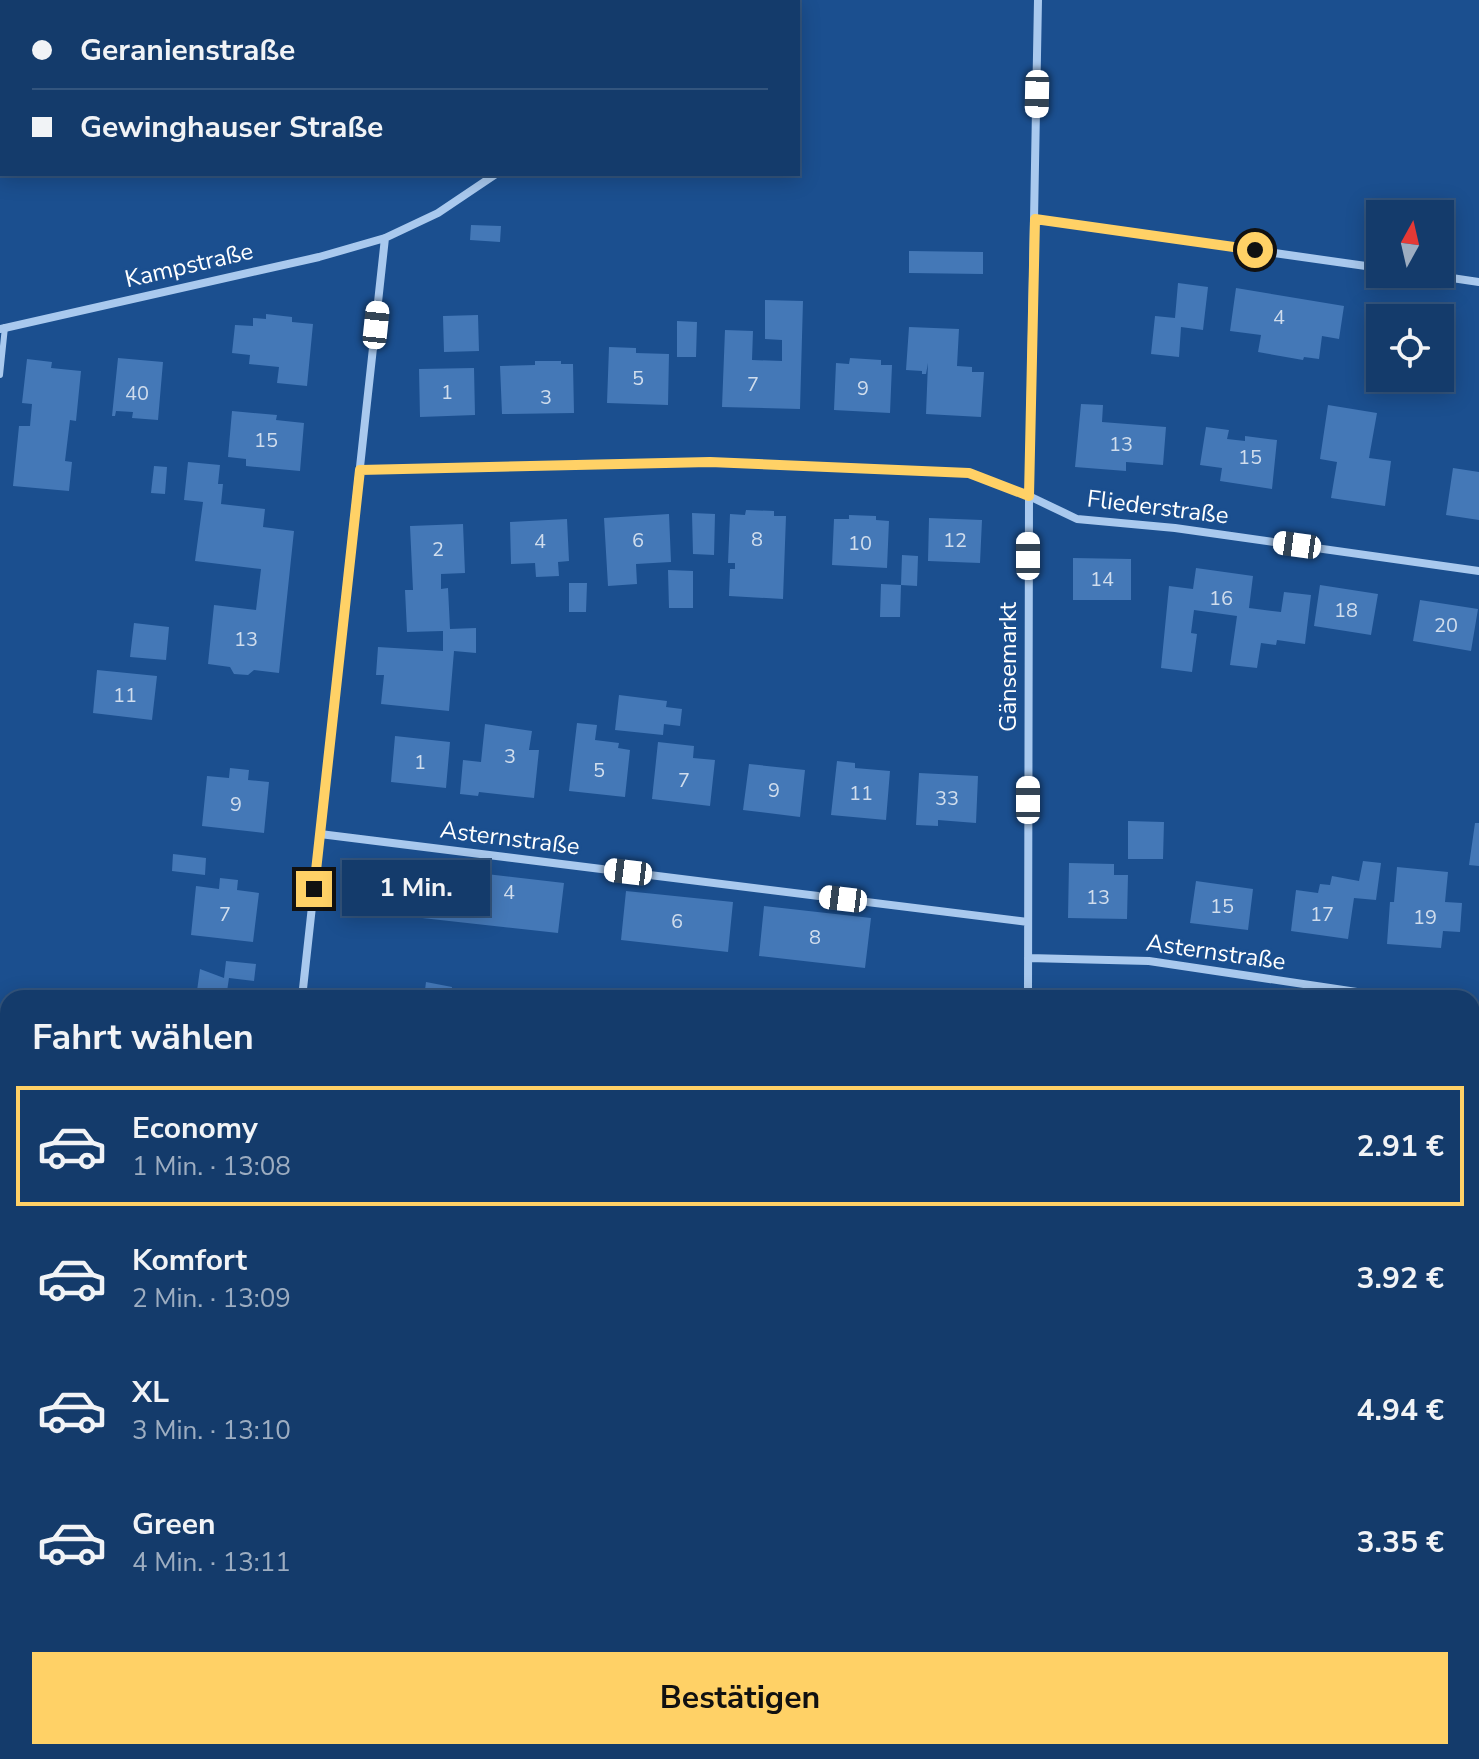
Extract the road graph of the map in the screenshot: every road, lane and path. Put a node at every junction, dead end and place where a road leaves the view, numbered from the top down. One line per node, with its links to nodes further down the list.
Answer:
1 (1038, 0): 3 (street, Gänsemarkt)
2 (493, 176): 4 (street, Kampstraße)
3 (1035, 219): 5 (street); 11 (street, Gänsemarkt)
4 (385, 238): 8 (street, Kampstraße); 10 (street)
5 (1366, 266)
6 (1454, 278): 7 (street)
7 (1479, 282)
8 (3, 328): 9 (lane)
9 (0, 375)
10 (360, 470): 11 (street, Fliederstraße); 13 (street)
11 (1029, 496): 12 (street, Fliederstraße); 14 (street, Gänsemarkt)
12 (1479, 571)
13 (320, 834): 14 (street, Asternstraße); 16 (street)
14 (1028, 922): 15 (street, Gänsemarkt)
15 (1028, 958): 17 (street, Gänsemarkt); 18 (street, Asternstraße)
16 (303, 990)
17 (1028, 990)
18 (1343, 990)

